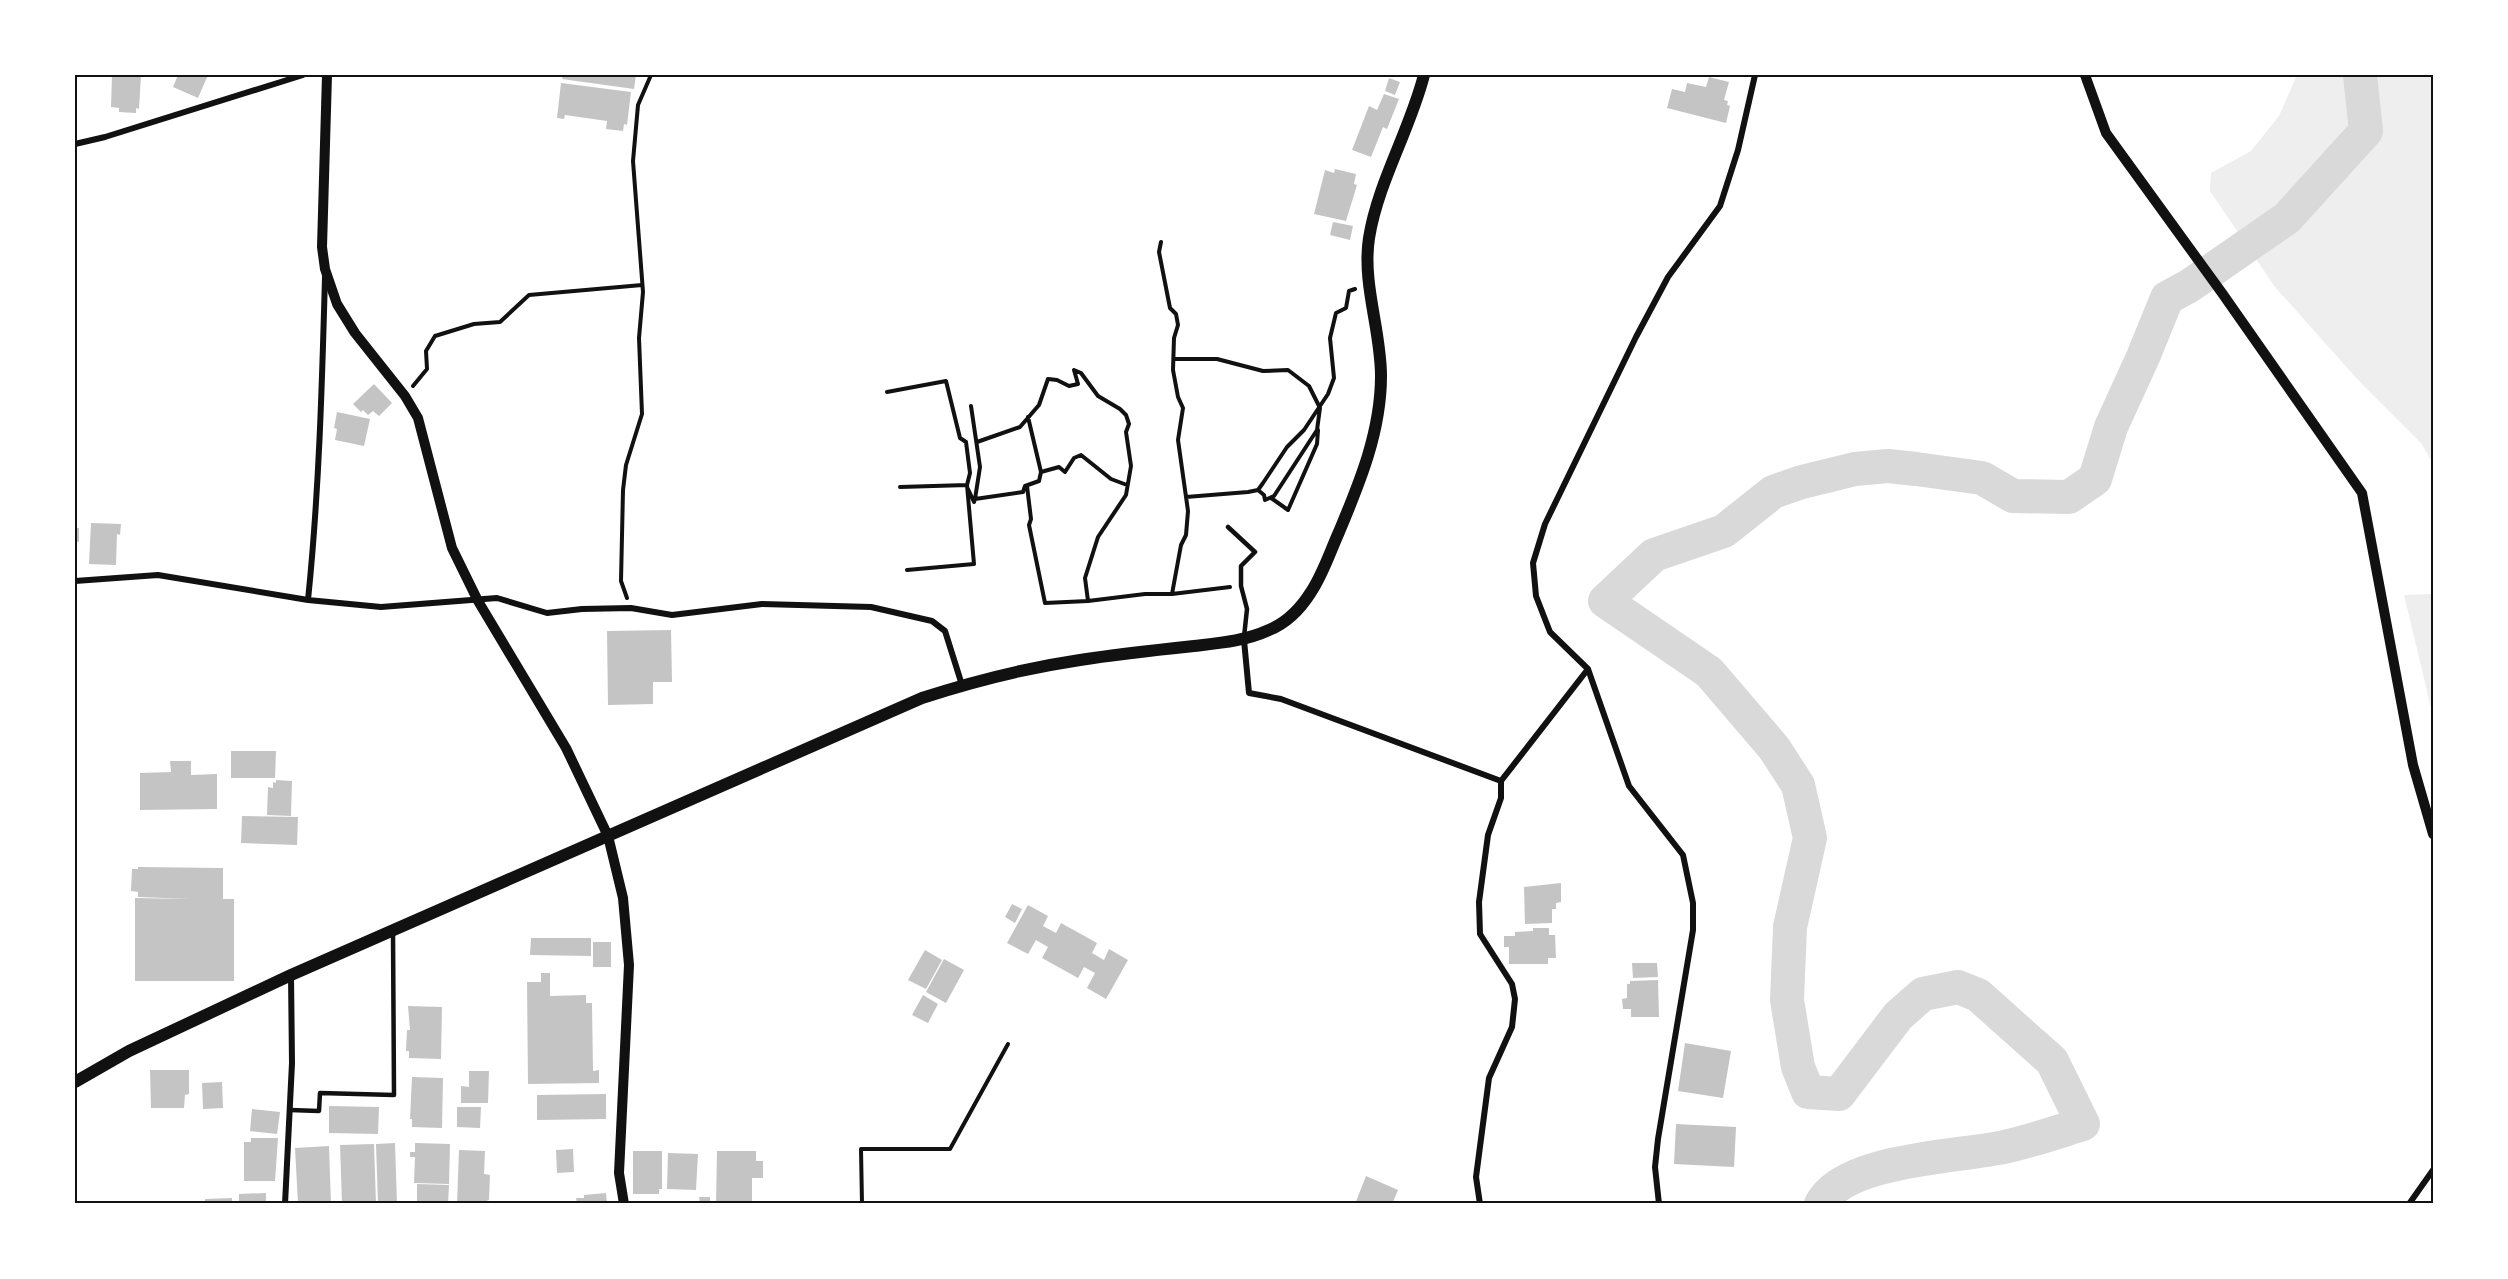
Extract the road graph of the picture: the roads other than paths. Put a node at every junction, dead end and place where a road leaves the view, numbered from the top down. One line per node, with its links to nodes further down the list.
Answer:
1 (303, 75): 6 (street)
2 (327, 75): 7 (street)
3 (1424, 75): 12 (main road)
4 (1755, 75): 13 (street)
5 (2085, 75): 16 (street)
6 (75, 144)
7 (325, 269): 10 (street); 11 (street)
8 (1228, 527): 12 (lane)
9 (75, 581): 10 (street)
10 (308, 600): 11 (street)
11 (478, 601): 14 (street); 17 (street)
12 (1244, 640): 14 (main road); 15 (street)
13 (1588, 669): 15 (street); 26 (street)
14 (962, 685): 17 (main road)
15 (1501, 781): 25 (street)
16 (2433, 834)
17 (608, 836): 18 (main road); 24 (street)
18 (393, 929): 19 (main road); 21 (lane)
19 (291, 975): 20 (main road); 21 (street)
20 (75, 1082)
21 (290, 1110): 23 (street)
22 (2433, 1170): 27 (street)
23 (285, 1204)
24 (624, 1204)
25 (1480, 1204)
26 (1659, 1204)
27 (2409, 1204)

